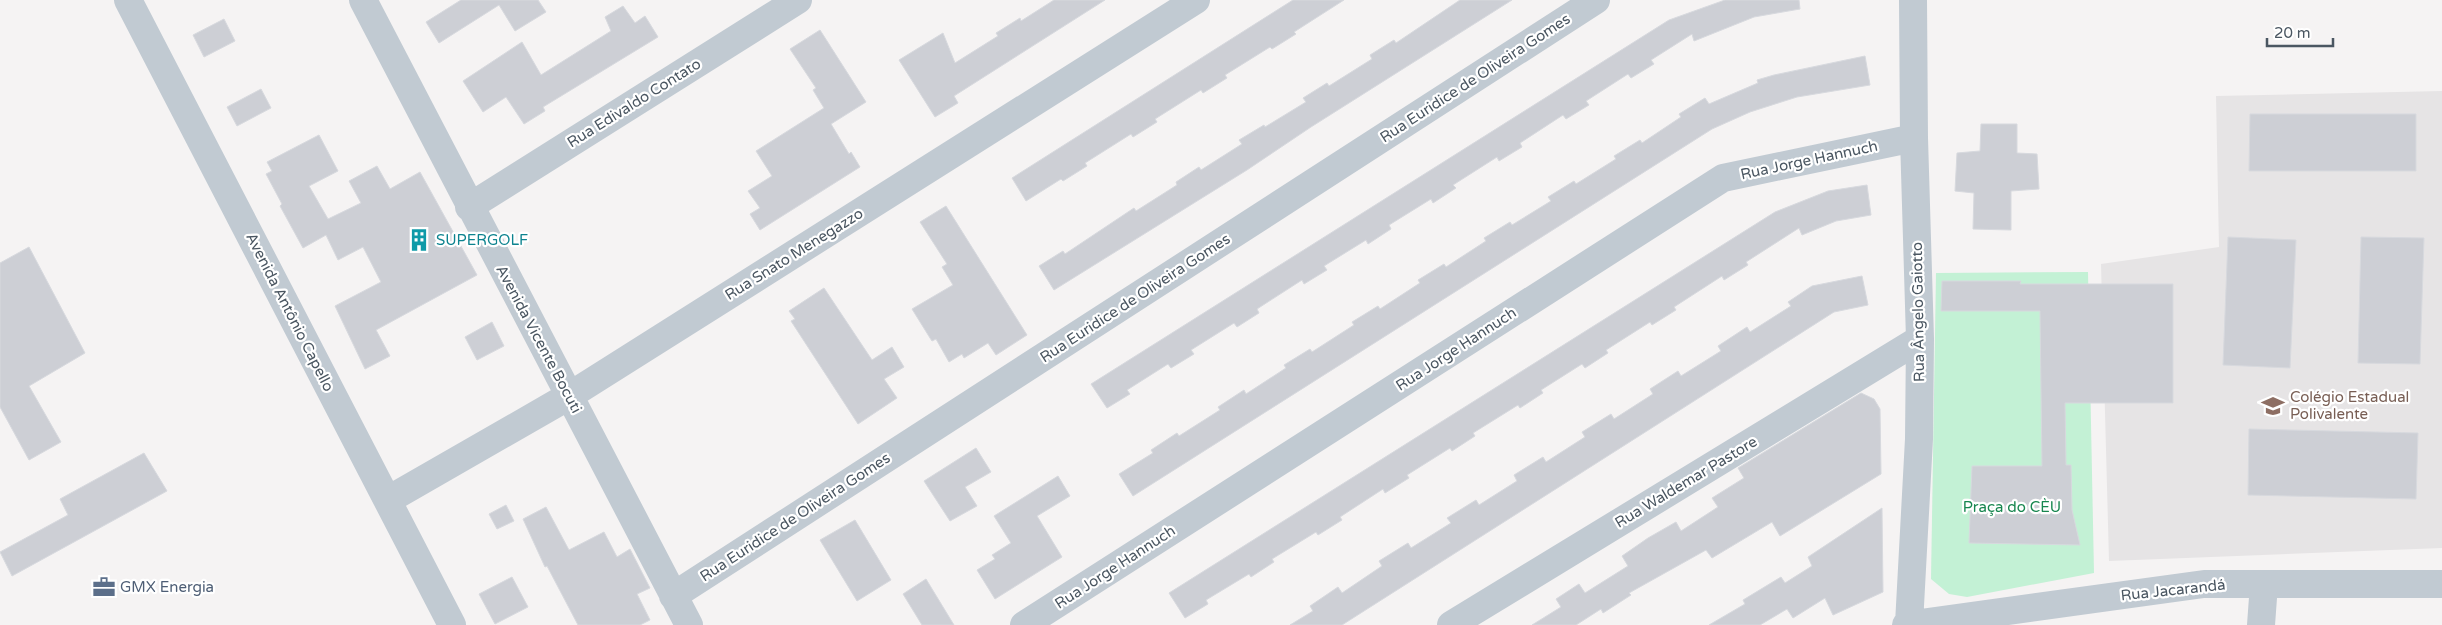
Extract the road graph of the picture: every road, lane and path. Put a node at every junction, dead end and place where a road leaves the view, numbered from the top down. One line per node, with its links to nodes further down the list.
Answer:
1 (128, 0): 11 (street, Avenida Antônio Capello)
2 (798, 0): 8 (street, Rua Edivaldo Contato)
3 (1196, 0): 10 (street, Rua Snato Menegazzo)
4 (1596, 0): 14 (street, Rua Euridice de Oliveira Gomes)
5 (1913, 0): 7 (street, Rua Ângelo Gaiotto)
6 (371, 3): 8 (street, Avenida Vicente Bocuti)
7 (1914, 138): 9 (street, Rua Ângelo Gaiotto); 18 (street, Rua Jorge Hannuch)
8 (469, 207): 10 (street, Avenida Vicente Bocuti)
9 (1920, 339): 15 (street, Rua Ângelo Gaiotto); 19 (street, Rua Waldemar Pastore)
10 (569, 396): 11 (street, Rua Snato Menegazzo); 14 (street, Avenida Vicente Bocuti)
11 (388, 500): 16 (street, Avenida Antônio Capello)
12 (2264, 584): 13 (street, Rua Jacarandá); 15 (street, Rua Jacarandá); 20 (street)
13 (2442, 584)
14 (673, 596): 17 (street, Avenida Vicente Bocuti)
15 (1907, 624)
16 (452, 625)
17 (689, 625)
18 (1024, 625)
19 (1451, 625)
20 (2261, 625)

